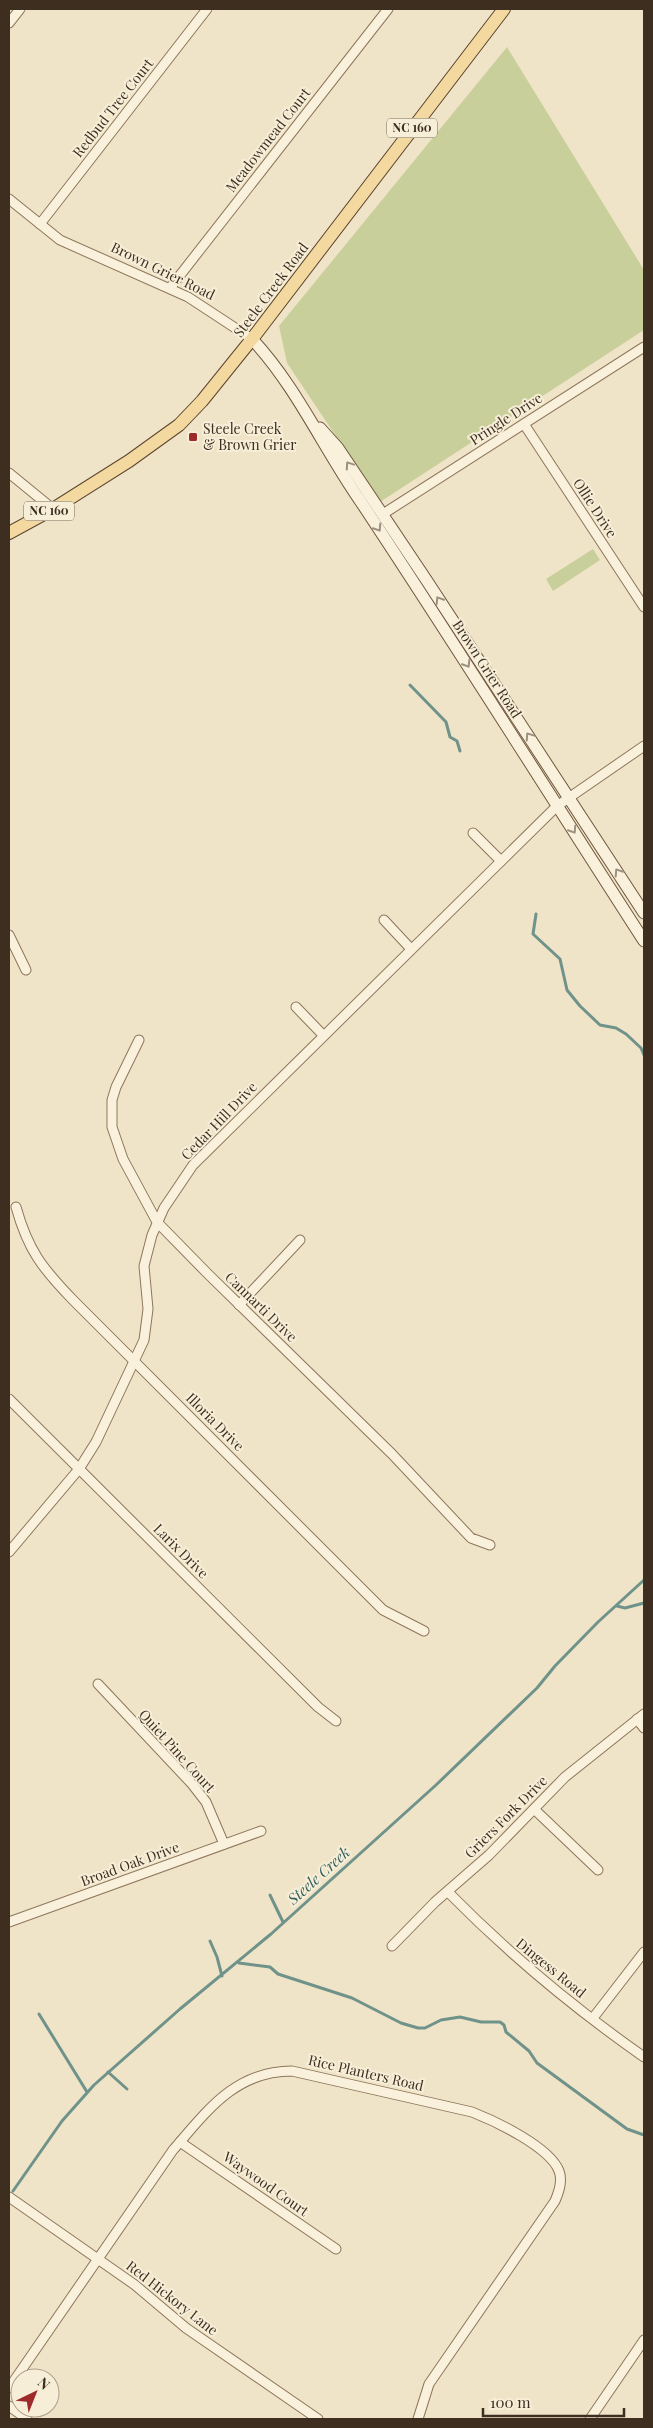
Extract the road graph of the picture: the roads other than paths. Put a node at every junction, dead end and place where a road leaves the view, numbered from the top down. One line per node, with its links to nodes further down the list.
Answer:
1 (20, 9): 5 (street)
2 (207, 9): 7 (street, Redbud Tree Court)
3 (388, 9): 8 (street, Meadowmead Court)
4 (504, 9): 9 (main road, Steele Creek Road / NC 160)
5 (9, 23)
6 (9, 199): 7 (street, Brown Grier Road)
7 (40, 224): 8 (street, Brown Grier Road)
8 (170, 288): 9 (street, Brown Grier Road)
9 (252, 339): 11 (main road, Brown Grier Road); 14 (main road, Steele Creek Road / NC 160)
10 (644, 347): 12 (street, Pringle Drive)
11 (306, 412): 15 (main road, Brown Grier Road, one-way to 11); 20 (main road, Brown Grier Road, one-way to 20)
12 (524, 424): 15 (street, Pringle Drive); 17 (street, Ollie Drive)
13 (9, 474): 14 (street)
14 (53, 509): 16 (main road, Steele Creek Road / NC 160)
15 (383, 514): 19 (main road, Brown Grier Road, one-way to 15)
16 (9, 533)
17 (644, 607)
18 (644, 746): 19 (street, Cedar Hill Drive)
19 (570, 798): 20 (street, Cedar Hill Drive); 24 (main road, Brown Grier Road, one-way to 19)
20 (557, 806): 22 (street, Cedar Hill Drive); 23 (main road, Brown Grier Road, one-way to 23)
21 (473, 833): 22 (street)
22 (502, 861): 29 (street, Cedar Hill Drive)
23 (619, 902): 26 (main road); 28 (main road, Brown Grier Road)
24 (644, 913)
25 (384, 920): 29 (street)
26 (644, 927)
27 (9, 935): 30 (street)
28 (644, 941)
29 (411, 949): 32 (street, Cedar Hill Drive)
30 (26, 970)
31 (296, 1007): 32 (street)
32 (323, 1035): 35 (street, Cedar Hill Drive)
33 (139, 1040): 35 (street, Cannarti Drive)
34 (16, 1206): 38 (street, Illoria Drive)
35 (157, 1222): 37 (street, Cannarti Drive); 38 (street, Cedar Hill Drive)
36 (300, 1240): 37 (street)
37 (239, 1305): 41 (street, Cannarti Drive)
38 (134, 1361): 40 (street, Cedar Hill Drive); 43 (street, Illoria Drive)
39 (9, 1399): 40 (street, Larix Drive)
40 (79, 1469): 42 (street, Cedar Hill Drive); 46 (street, Larix Drive)
41 (490, 1544)
42 (9, 1552)
43 (424, 1632)
44 (98, 1684): 50 (street, Quiet Pine Court)
45 (641, 1717): 47 (street); 48 (street, Griers Fork Drive)
46 (336, 1721)
47 (644, 1728)
48 (534, 1809): 51 (street); 52 (street, Griers Fork Drive)
49 (261, 1831): 50 (street, Broad Oak Drive)
50 (224, 1844): 53 (street, Broad Oak Drive)
51 (598, 1870)
52 (448, 1892): 54 (street, Griers Fork Drive); 56 (street, Dingess Road)
53 (9, 1922)
54 (392, 1946)
55 (644, 1952): 56 (street)
56 (593, 2018): 57 (street, Dingess Road)
57 (644, 2057)
58 (180, 2142): 60 (street, Waywood Court); 61 (street, Rice Planters Road); 67 (street, Rice Planters Road)
59 (9, 2197): 61 (street, Red Hickory Lane)
60 (336, 2249)
61 (97, 2258): 63 (street, Rice Planters Road); 66 (street, Red Hickory Lane)
62 (644, 2340): 68 (street)
63 (9, 2388)
64 (9, 2406): 65 (street)
65 (27, 2419)
66 (318, 2419)
67 (418, 2419)
68 (590, 2419)

